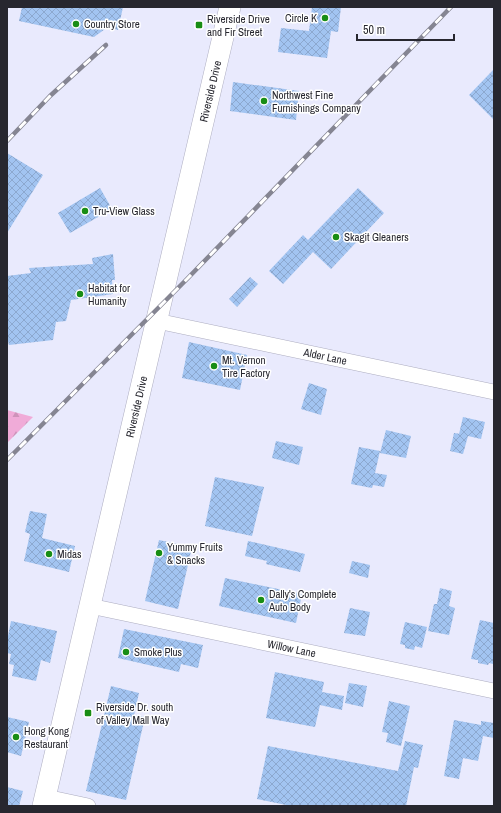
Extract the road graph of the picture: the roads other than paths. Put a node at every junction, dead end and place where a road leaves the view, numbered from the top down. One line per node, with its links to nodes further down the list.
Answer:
1 (230, 7): 2 (main road, Riverside Drive)
2 (156, 321): 3 (street, Alder Lane); 4 (main road, Riverside Drive)
3 (494, 392)
4 (90, 606): 5 (street, Willow Lane); 6 (main road, Riverside Drive)
5 (494, 691)
6 (44, 801): 7 (street)
7 (88, 806)

